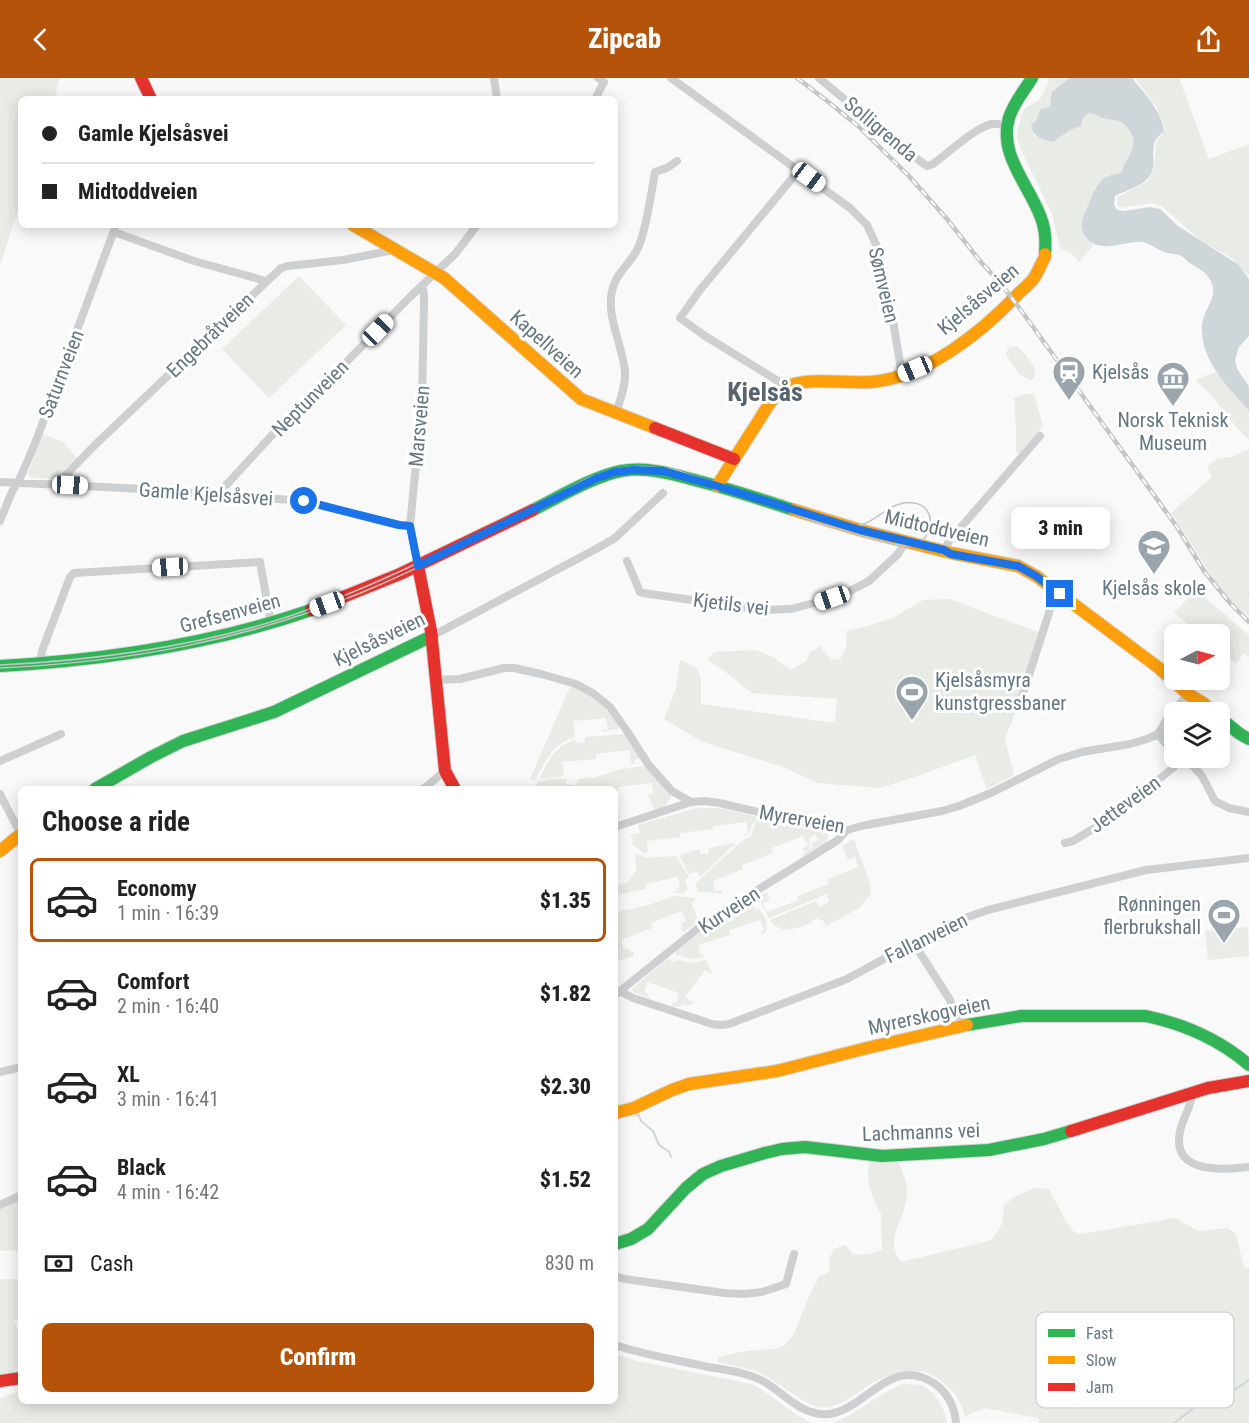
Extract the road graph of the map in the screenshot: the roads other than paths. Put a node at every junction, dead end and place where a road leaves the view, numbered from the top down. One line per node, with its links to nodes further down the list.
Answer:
1 (141, 78): 7 (street)
2 (494, 78): 8 (street)
3 (671, 78): 12 (street, Sømveien)
4 (819, 78): 10 (street, Solligrenda)
5 (1032, 78): 10 (street)
6 (603, 79): 9 (street)
7 (150, 96)
8 (497, 96)
9 (596, 96)
10 (1007, 126): 20 (street, Kjelsåsveien)
11 (677, 161): 22 (street)
12 (799, 170): 20 (street, Sømveien); 21 (street)
13 (358, 228): 16 (street, Kapellveien)
14 (475, 228): 17 (street, Neptunveien)
15 (115, 229): 18 (street); 26 (street, Saturnveien)
16 (394, 250): 17 (street, Kapellveien); 18 (street, Engebråtveien)
17 (436, 273): 19 (street, Neptunveien); 22 (street, Kapellveien)
18 (266, 281): 27 (street, Engebråtveien)
19 (422, 286): 30 (street, Neptunveien); 32 (street, Marsveien)
20 (902, 375): 21 (street, Kjelsåsveien)
21 (785, 388): 24 (street)
22 (616, 413): 24 (street, Kapellveien)
23 (1040, 436): 34 (street)
24 (734, 459): 28 (street)
25 (0, 482): 26 (street, Gamle Kjelsåsvei)
26 (16, 483): 27 (street, Gamle Kjelsåsvei); 31 (street, Saturnveien)
27 (57, 484): 30 (street, Gamle Kjelsåsvei)
28 (717, 486): 33 (street, Midtoddveien); 36 (street, Grefsenveien)
29 (663, 493): 39 (street, Kjelsåsveien)
30 (217, 495): 32 (street, Gamle Kjelsåsvei)
31 (0, 521)
32 (410, 526): 36 (street, Marsveien)
33 (906, 542): 34 (street, Midtoddveien); 35 (street, Kjetils vei)
34 (944, 550): 37 (street, Midtoddveien)
35 (627, 561)
36 (418, 566): 38 (street, Grefsenveien); 39 (street)
37 (1057, 592): 43 (street, Midtoddveien); 45 (street)
38 (271, 623): 40 (street, Grefsenveien); 40 (street)
39 (432, 636): 42 (street); 55 (street, Kjelsåsveien)
40 (40, 664): 41 (street, Grefsenveien)
41 (0, 666)
42 (436, 680): 54 (street); 59 (street)
43 (1188, 694): 44 (street, Midtoddveien); 49 (street)
44 (1201, 702)
45 (1020, 708)
46 (1230, 724): 48 (street)
47 (61, 734): 51 (street)
48 (1246, 734)
49 (1158, 735): 50 (street); 63 (street, Myrerveien)
50 (1164, 742)
51 (0, 761)
52 (1173, 768): 65 (street, Jetteveien)
53 (1195, 768): 60 (street)
54 (445, 771): 56 (street); 57 (street)
55 (100, 786)
56 (427, 786)
57 (453, 786)
58 (0, 794): 62 (street)
59 (690, 802): 61 (street); 63 (street, Myrerveien)
60 (1249, 813)
61 (618, 826)
62 (18, 828)
63 (847, 830): 69 (street, Kurveien)
64 (18, 836): 66 (street)
65 (1065, 843)
66 (0, 851)
67 (1247, 859): 68 (street, Fallanveien)
68 (914, 942): 70 (street, Fallanveien); 71 (street)
69 (618, 992)
70 (618, 993)
71 (962, 1026): 72 (street, Myrerskogveien); 77 (street, Myrerskogveien)
72 (1249, 1065)
73 (18, 1068): 74 (street)
74 (0, 1072)
75 (1249, 1081): 76 (street, Lachmanns vei)
76 (1192, 1093): 78 (street); 81 (street, Lachmanns vei)
77 (618, 1112)
78 (1249, 1167)
79 (18, 1197): 80 (street)
80 (0, 1205)
81 (618, 1243)
82 (794, 1254): 83 (street)
83 (618, 1277)
84 (618, 1346): 87 (street)
85 (18, 1378): 86 (street)
86 (0, 1381)
87 (956, 1423)

